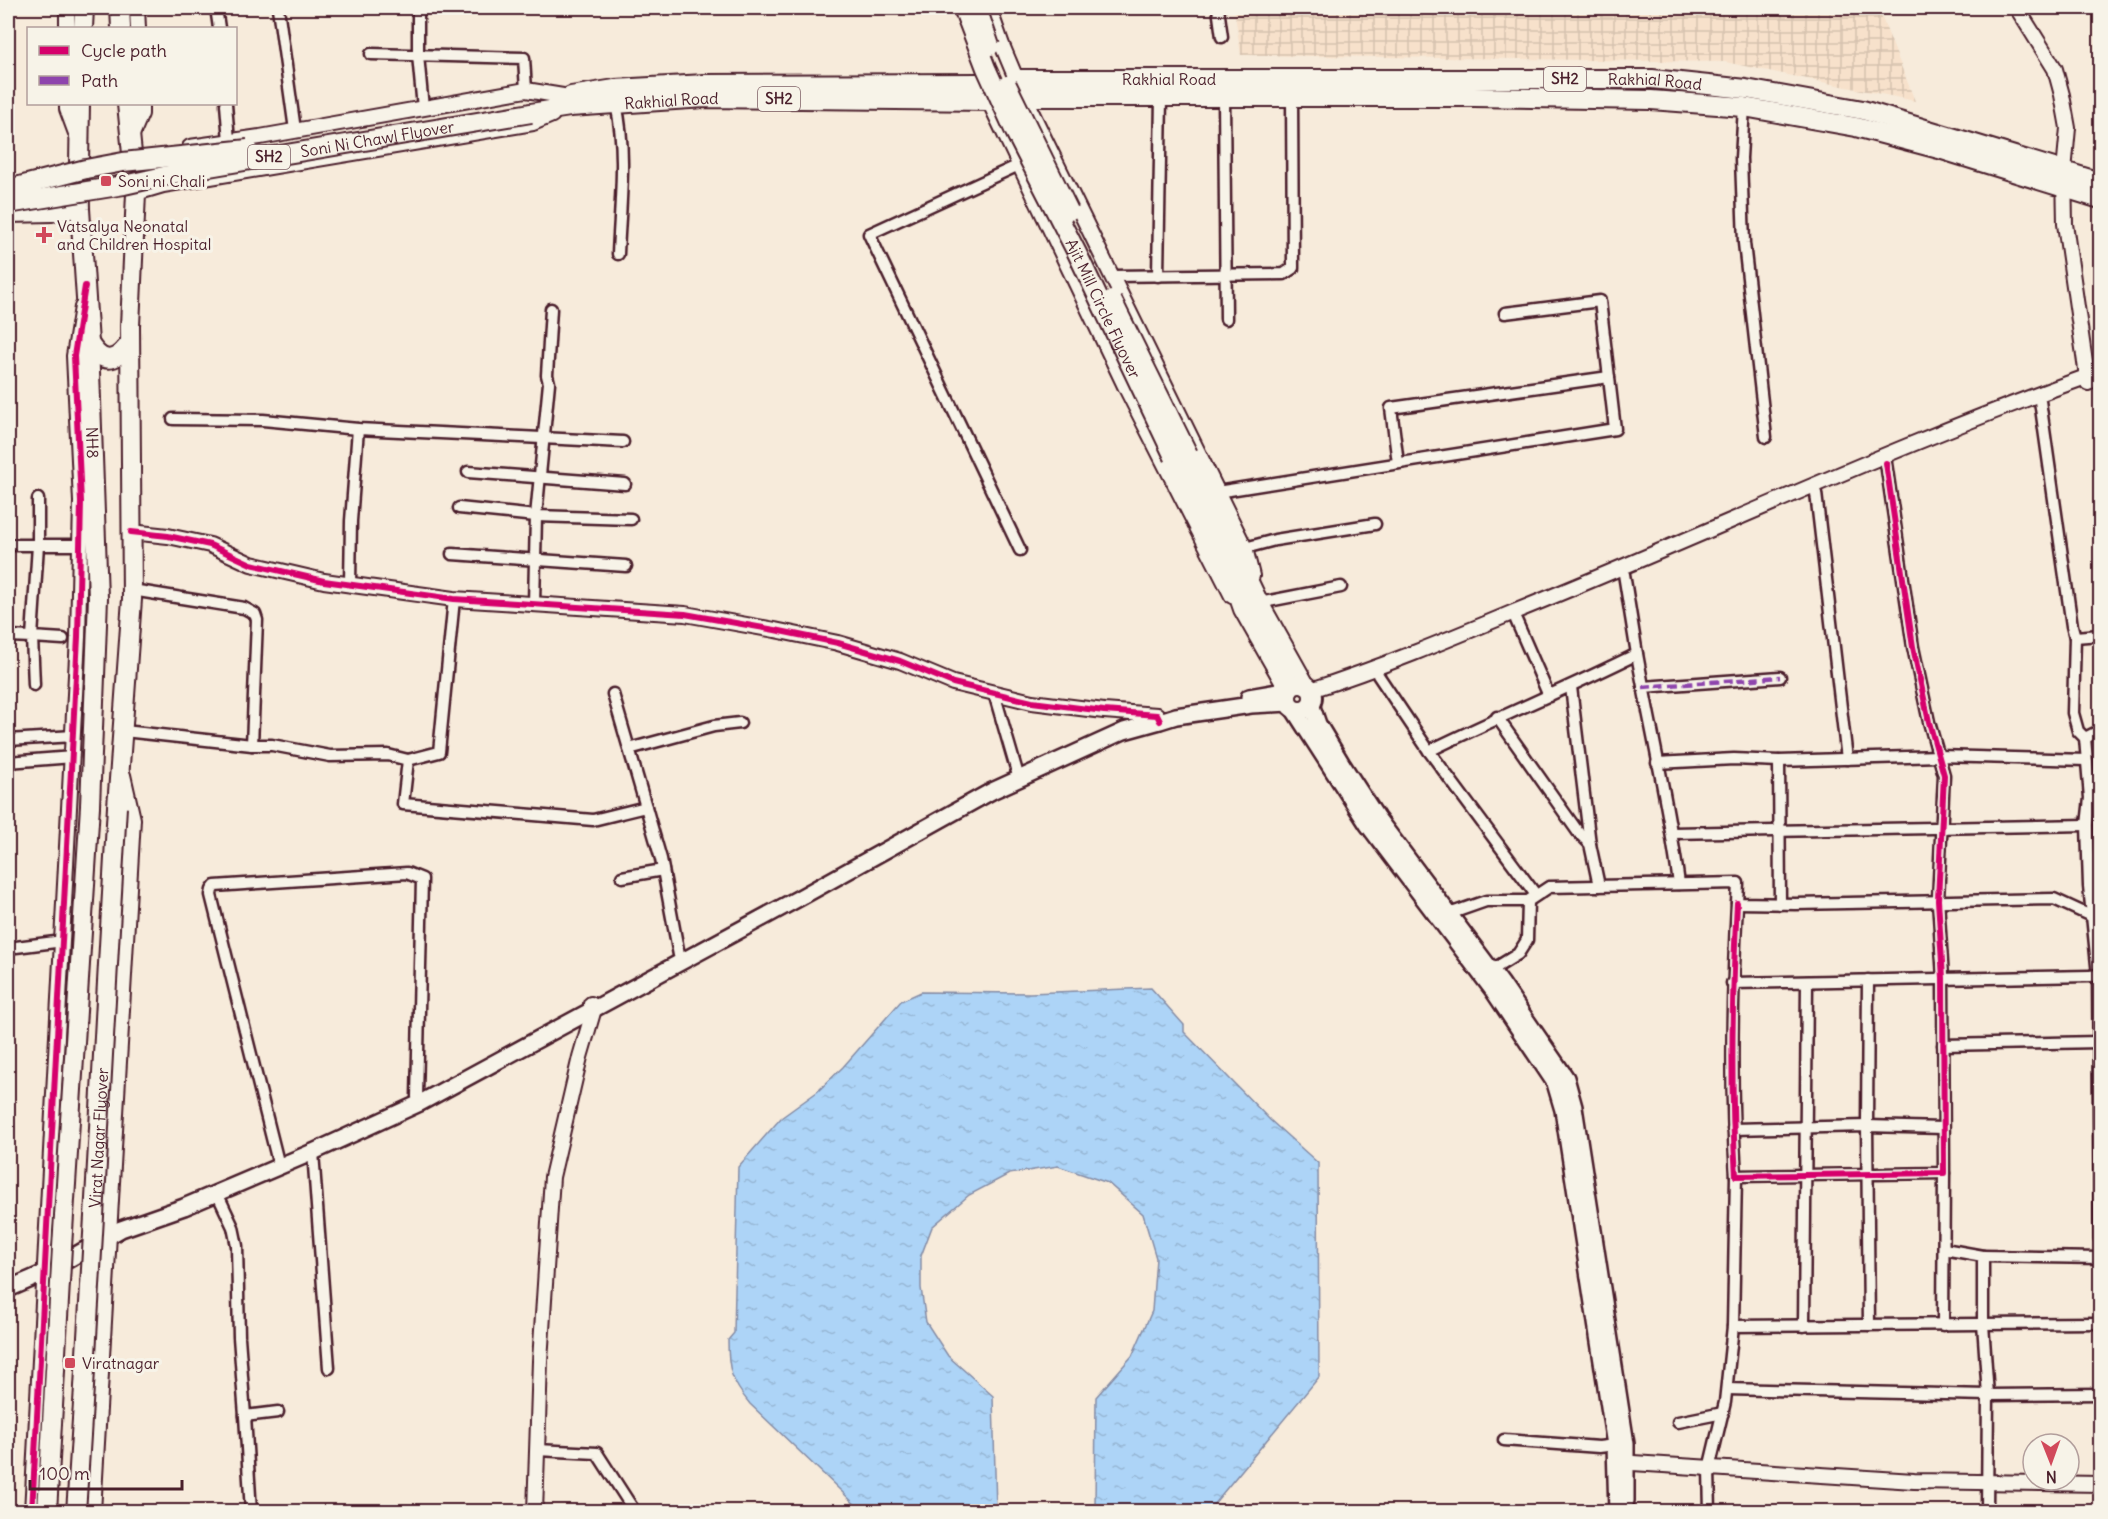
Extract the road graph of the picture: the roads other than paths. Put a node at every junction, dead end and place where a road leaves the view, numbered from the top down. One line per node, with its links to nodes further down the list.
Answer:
1 (67, 8): 14 (street)
2 (84, 8): 15 (main road)
3 (120, 8): 16 (main road)
4 (137, 8): 17 (street)
5 (216, 8): 18 (street)
6 (278, 8): 39 (street)
7 (418, 8): 21 (street)
8 (957, 8): 23 (street)
9 (963, 8): 73 (main road, Ajit Mill Circle Flyover, bridge)
10 (977, 8): 73 (main road, Ajit Mill Circle Flyover, bridge)
11 (989, 8): 22 (street)
12 (1218, 8): 19 (street)
13 (2017, 8): 45 (street)
14 (67, 27)
15 (83, 27)
16 (121, 27)
17 (138, 27)
18 (219, 27)
19 (1222, 37)
20 (371, 54): 21 (street)
21 (418, 55): 29 (street); 38 (street)
22 (1016, 79): 23 (street); 24 (street); 45 (main road, Rakhial Road / SH2)
23 (982, 83): 28 (street); 30 (main road, Rakhial Road / SH2)
24 (1024, 97): 26 (main road, Rakhial Road / SH2); 28 (street); 56 (street)
25 (1292, 97): 27 (main road, Rakhial Road / SH2); 37 (main road, Rakhial Road / SH2); 55 (street)
26 (1161, 98): 27 (main road, Rakhial Road / SH2); 57 (street)
27 (1224, 98): 55 (street)
28 (989, 100): 31 (main road, Rakhial Road / SH2); 44 (street)
29 (529, 101): 30 (main road, Soni Ni Chawl Flyover / SH2); 38 (street); 48 (main road, Soni Ni Chawl Flyover / SH2, bridge); 51 (main road, Soni Ni Chawl Flyover / SH2, bridge)
30 (570, 102): 31 (main road, Rakhial Road / SH2); 49 (street)
31 (616, 104): 54 (street)
32 (67, 105): 41 (street)
33 (80, 105): 41 (main road, NH8)
34 (127, 105): 42 (main road)
35 (141, 105): 42 (street)
36 (226, 105): 40 (street)
37 (1744, 107): 45 (main road, Rakhial Road / SH2); 71 (street)
38 (423, 108): 39 (street)
39 (295, 130): 40 (street)
40 (229, 141): 42 (street)
41 (80, 144): 43 (main road, NH8)
42 (131, 145): 49 (main road)
43 (79, 164): 46 (street); 52 (main road, NH8)
44 (1019, 165): 91 (street); 101 (street)
45 (2065, 179): 47 (main road, Rakhial Road / SH2); 50 (main road, Rakhial Road / SH2); 66 (street)
46 (8, 182)
47 (2100, 182)
48 (8, 189)
49 (136, 193): 63 (main road)
50 (2100, 199)
51 (8, 204)
52 (80, 209): 53 (street); 58 (main road, NH8)
53 (8, 215)
54 (618, 254)
55 (1224, 275): 57 (street); 61 (street)
56 (1112, 276): 57 (street); 79 (street)
57 (1158, 276)
58 (85, 286): 62 (main road, NH8); 89 (street)
59 (551, 309): 70 (street)
60 (1505, 313): 65 (street)
61 (1226, 318)
62 (89, 343): 63 (main road); 140 (main road, NH8)
63 (130, 343): 86 (main road)
64 (2100, 372): 66 (street)
65 (1609, 377): 74 (street); 74 (street)
66 (2091, 380): 67 (street); 117 (street)
67 (2040, 401): 75 (street); 105 (street)
68 (173, 419): 69 (street)
69 (358, 429): 70 (street); 96 (street)
70 (544, 437): 72 (street); 77 (street)
71 (1766, 437)
72 (623, 442)
73 (1181, 455): 101 (main road, Ajit Mill Circle Flyover)
74 (1398, 463): 79 (street)
75 (1886, 464): 80 (street); 129 (street)
76 (468, 472): 77 (street)
77 (539, 478): 78 (street); 83 (street)
78 (625, 484)
79 (1217, 492): 90 (street)
80 (1816, 493): 95 (street); 131 (street)
81 (38, 499): 88 (street)
82 (459, 508): 83 (street)
83 (536, 516): 84 (street); 93 (street)
84 (630, 519)
85 (1375, 524): 90 (street)
86 (131, 532): 96 (street); 98 (main road)
87 (8, 545): 88 (street)
88 (39, 545): 89 (street); 106 (street)
89 (80, 545): 123 (street)
90 (1245, 548): 101 (street)
91 (1020, 550)
92 (452, 554): 93 (street)
93 (534, 560): 94 (street); 100 (street)
94 (626, 566)
95 (1624, 574): 102 (street); 108 (street)
96 (350, 584): 99 (street)
97 (1341, 587): 101 (street)
98 (132, 590): 121 (main road); 126 (street)
99 (454, 599): 100 (street); 132 (street)
100 (534, 604): 114 (street)
101 (1251, 606): 117 (main road, Ajit Mill Circle Flyover)
102 (1516, 620): 109 (street); 116 (street)
103 (2100, 635): 105 (street)
104 (8, 636): 106 (street)
105 (2075, 637): 124 (street)
106 (32, 638): 107 (street); 111 (street)
107 (63, 639)
108 (1637, 654): 112 (street); 113 (street)
109 (1378, 675): 117 (street); 128 (street)
110 (1780, 677): 113 (street)
111 (34, 684)
112 (1571, 687): 116 (street); 146 (street)
113 (1643, 687): 136 (street)
114 (994, 693): 119 (street); 138 (street)
115 (613, 694): 127 (street)
116 (1549, 696): 118 (street)
117 (1301, 697): 119 (main road); 155 (main road); 205 (main road)
118 (1497, 717): 128 (street); 146 (street)
119 (1158, 718): 138 (main road); 166 (main road)
120 (740, 723): 127 (street)
121 (124, 731): 126 (street); 137 (main road)
122 (2100, 732): 124 (street)
123 (74, 736): 125 (street); 130 (street)
124 (2085, 738): 133 (street)
125 (8, 740)
126 (252, 745): 132 (street)
127 (629, 749): 141 (street)
128 (1430, 751): 151 (street)
129 (1939, 756): 131 (street); 133 (street); 143 (street)
130 (73, 757): 135 (street); 139 (street)
131 (1847, 759): 134 (street)
132 (408, 760): 141 (street)
133 (2086, 760): 142 (street)
134 (1779, 761): 136 (street); 144 (street)
135 (8, 762)
136 (1657, 763): 145 (street)
137 (121, 765): 181 (street); 214 (main road, Virat Nagar Flyover, bridge)
138 (1017, 772): 159 (main road)
139 (72, 780): 140 (street); 157 (street)
140 (91, 781): 213 (main road, Virat Nagar Flyover, bridge)
141 (646, 807): 147 (street)
142 (2087, 825): 143 (street); 156 (street)
143 (1941, 826): 144 (street); 152 (street)
144 (1779, 829): 145 (street); 154 (street)
145 (1672, 833): 149 (street)
146 (1590, 843): 150 (street)
147 (663, 870): 148 (street); 159 (street)
148 (622, 877)
149 (1679, 884): 150 (street); 153 (street)
150 (1599, 886): 151 (street)
151 (1532, 898): 155 (street); 160 (street)
152 (1938, 900): 154 (street); 156 (street); 162 (street)
153 (1737, 903): 154 (street); 165 (street)
154 (1780, 904)
155 (1449, 914): 160 (main road)
156 (2097, 916): 161 (street)
157 (63, 941): 158 (street); 186 (street)
158 (8, 948)
159 (680, 955): 166 (main road)
160 (1491, 970): 205 (main road)
161 (2095, 974): 162 (street); 167 (street)
162 (1943, 978): 163 (street); 168 (street)
163 (1868, 980): 164 (street); 170 (street)
164 (1808, 981): 165 (street); 171 (street)
165 (1732, 983): 173 (street)
166 (592, 1006): 169 (main road); 174 (main road); 204 (street)
167 (2098, 1042): 168 (street); 182 (street)
168 (1943, 1045): 172 (street)
169 (417, 1097): 175 (main road); 175 (street)
170 (1867, 1126): 171 (street); 172 (street); 177 (street)
171 (1806, 1128): 173 (street); 178 (street)
172 (1943, 1128): 176 (street)
173 (1733, 1129): 179 (street)
174 (313, 1152): 180 (main road); 195 (street)
175 (277, 1158): 181 (main road)
176 (1944, 1173): 177 (street); 183 (street)
177 (1868, 1174): 178 (street); 191 (street)
178 (1807, 1175): 179 (street); 194 (street)
179 (1736, 1176): 193 (street)
180 (217, 1193): 181 (main road); 201 (street)
181 (110, 1232): 186 (main road); 215 (street)
182 (2100, 1239)
183 (1944, 1249): 184 (street); 192 (street)
184 (1983, 1256): 185 (street); 190 (street)
185 (2100, 1258)
186 (45, 1268): 187 (main road); 188 (main road); 212 (street)
187 (8, 1280)
188 (8, 1289)
189 (2100, 1323): 190 (street)
190 (1983, 1324): 192 (street); 198 (street)
191 (1869, 1325): 192 (street); 194 (street)
192 (1944, 1325)
193 (1733, 1326): 194 (street); 196 (street)
194 (1804, 1326)
195 (329, 1368)
196 (1727, 1389): 198 (street); 200 (street)
197 (2100, 1394): 198 (street)
198 (1988, 1395): 210 (street)
199 (278, 1412): 201 (street)
200 (1723, 1413): 202 (street); 206 (street)
201 (245, 1416): 216 (street)
202 (1678, 1422)
203 (1504, 1440): 205 (street)
204 (537, 1450): 217 (street); 218 (street)
205 (1620, 1455): 206 (street); 219 (main road); 220 (main road)
206 (1710, 1464): 210 (street); 221 (street)
207 (2081, 1475): 208 (street)
208 (2100, 1475)
209 (2021, 1476): 210 (street)
210 (1987, 1478): 211 (street); 222 (street)
211 (2100, 1484)
212 (32, 1512)
213 (47, 1512)
214 (76, 1512)
215 (93, 1512)
216 (251, 1512)
217 (535, 1512)
218 (634, 1512)
219 (1617, 1512)
220 (1626, 1512)
221 (1710, 1512)
222 (1987, 1512)

